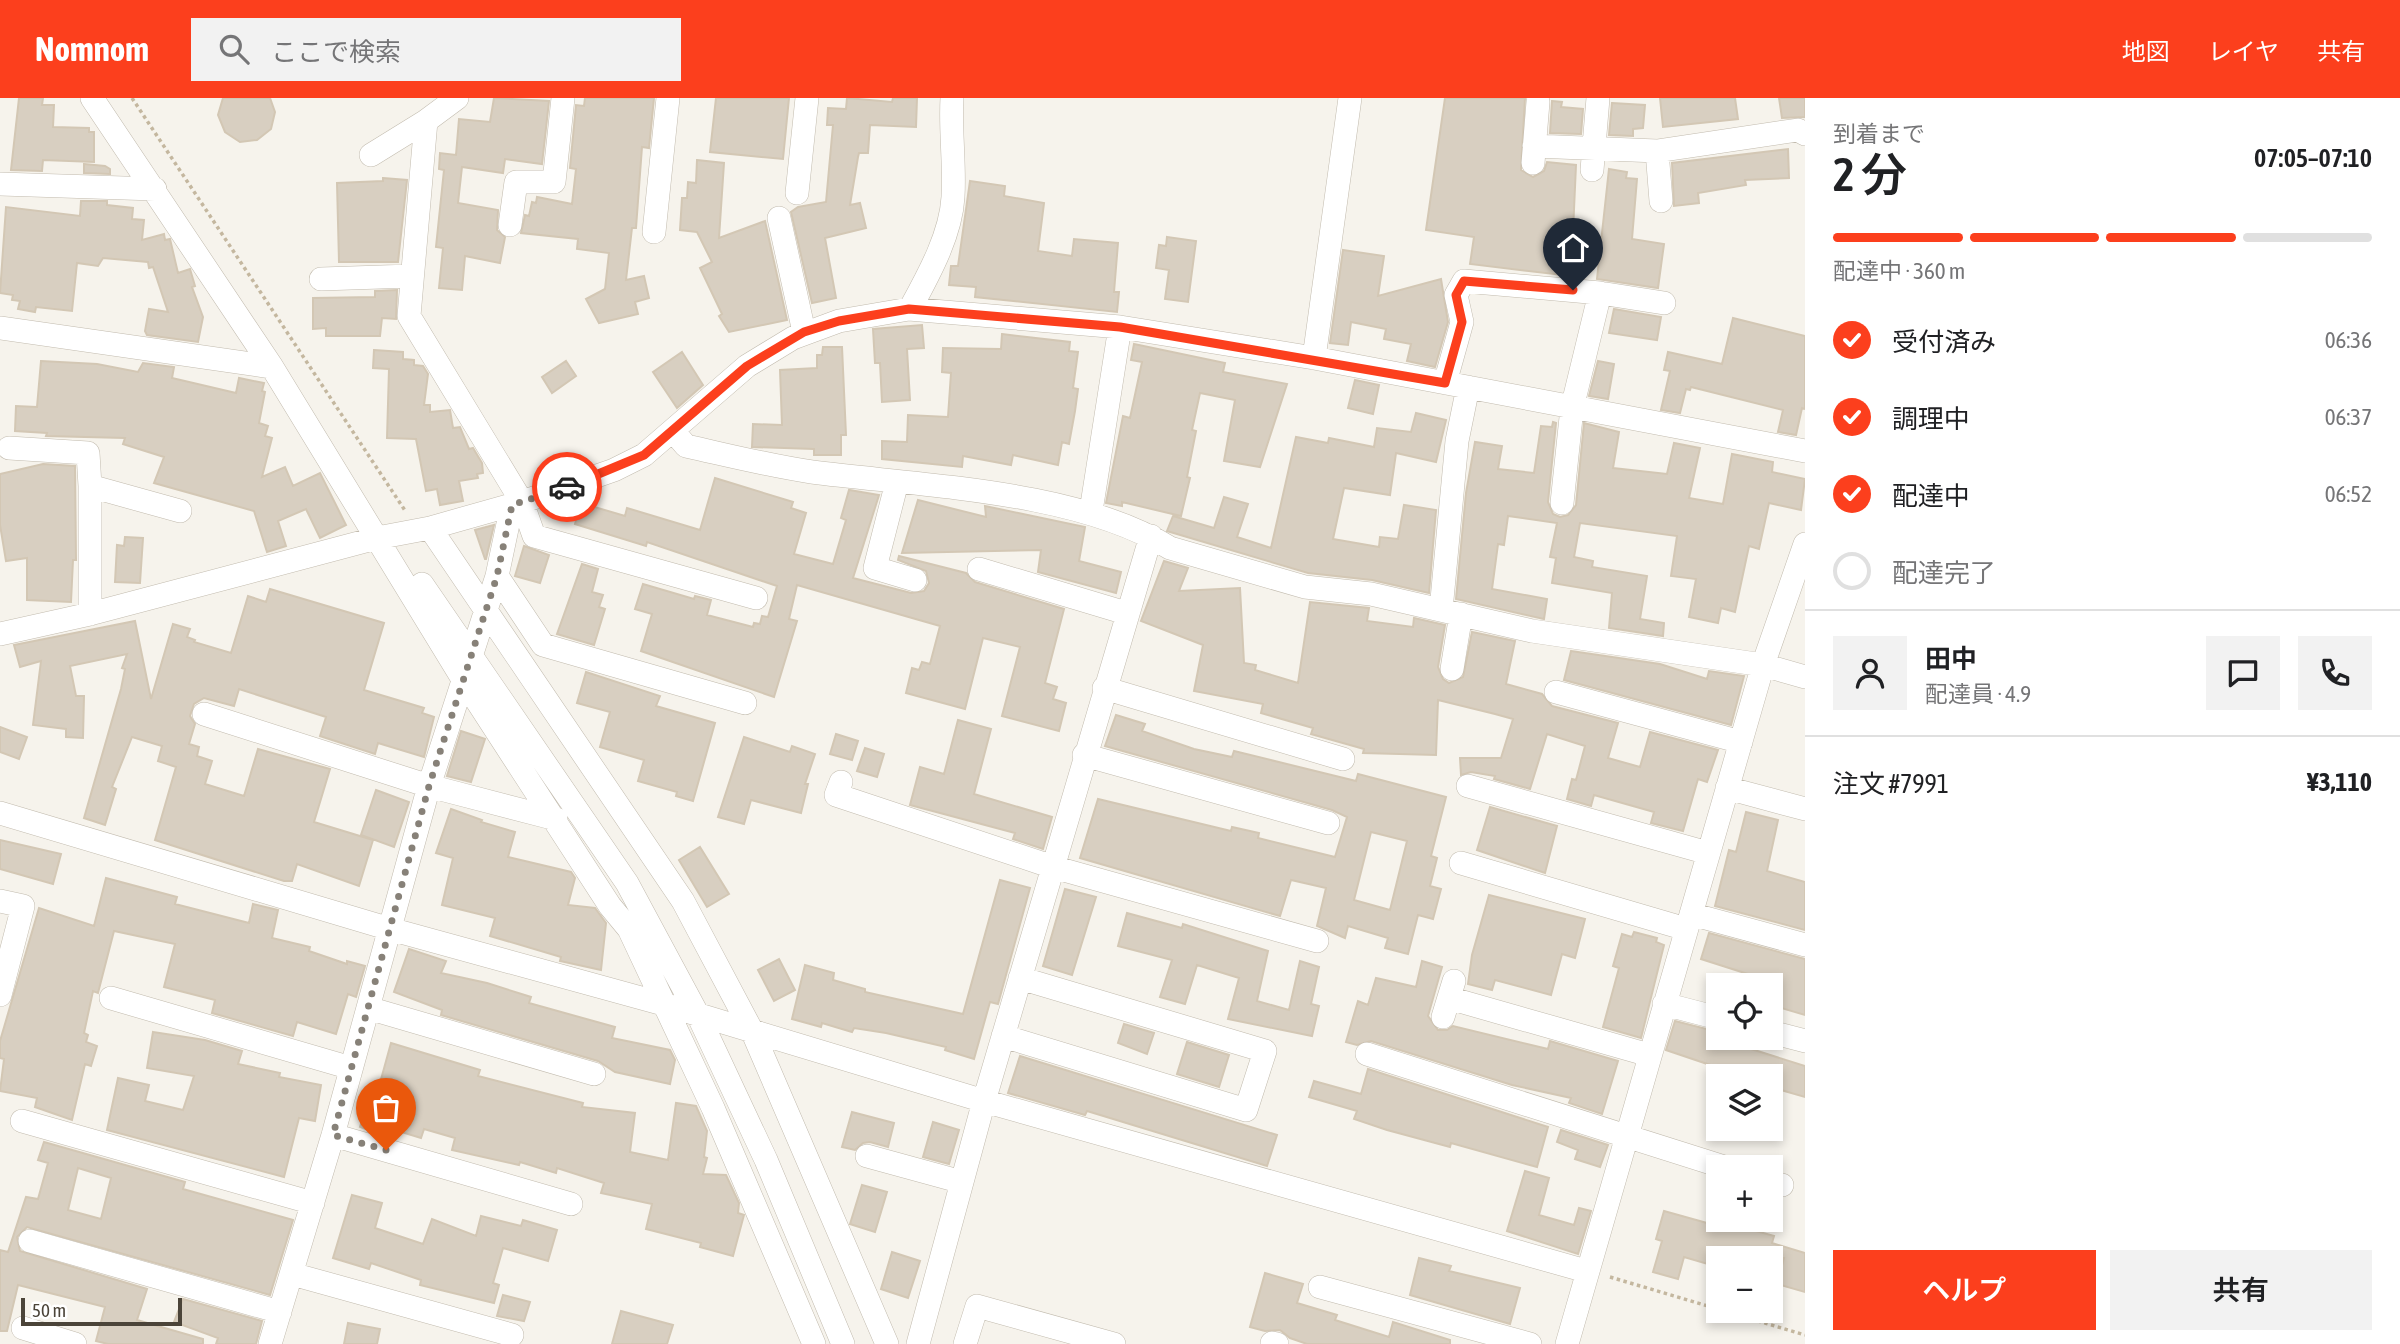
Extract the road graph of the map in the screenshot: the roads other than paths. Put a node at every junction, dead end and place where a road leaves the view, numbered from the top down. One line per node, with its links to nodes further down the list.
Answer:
1 (92, 98): 15 (street)
2 (563, 98): 19 (street)
3 (668, 98): 20 (street)
4 (807, 98): 16 (street)
5 (952, 98): 25 (street)
6 (1350, 98): 29 (street)
7 (1598, 98): 13 (street)
8 (1538, 102): 13 (street)
9 (440, 107): 12 (street); 21 (street)
10 (1805, 134): 11 (street)
11 (1657, 151): 13 (street); 17 (street)
12 (371, 155)
13 (1593, 159)
14 (0, 184): 15 (street)
15 (155, 189): 30 (street)
16 (797, 193)
17 (1661, 201)
18 (779, 218): 28 (street)
19 (510, 225)
20 (654, 232)
21 (411, 276): 22 (street); 40 (street)
22 (321, 279)
23 (1600, 293): 24 (street); 31 (street); 33 (street)
24 (1664, 303)
25 (910, 309): 26 (street); 28 (street)
26 (1120, 327): 29 (street); 42 (street)
27 (0, 328): 30 (street)
28 (804, 332): 34 (street)
29 (1314, 358): 31 (street)
30 (272, 366): 45 (street)
31 (1445, 383): 32 (street)
32 (1468, 387): 33 (street); 52 (street)
33 (1572, 408): 36 (street); 39 (street)
34 (674, 432): 37 (street); 40 (street)
35 (9, 448): 38 (street)
36 (1805, 451)
37 (897, 482): 42 (street); 49 (street)
38 (90, 486): 41 (street); 54 (street)
39 (1562, 503)
40 (517, 504): 43 (street); 48 (street); 50 (street)
41 (180, 511)
42 (1091, 511): 44 (street)
43 (423, 528): 45 (street); 51 (street)
44 (1151, 536): 52 (street); 53 (street)
45 (383, 537): 54 (street); 56 (street); 60 (street)
46 (1805, 544): 57 (street)
47 (978, 569): 53 (street)
48 (497, 576): 51 (street); 63 (street)
49 (915, 580)
50 (756, 598)
51 (486, 610): 56 (street); 93 (street)
52 (1451, 612): 57 (street); 58 (street)
53 (1126, 613): 61 (street)
54 (90, 614): 55 (street)
55 (0, 634)
56 (470, 654): 60 (street); 92 (street)
57 (1763, 665): 59 (street); 65 (street)
58 (1452, 668)
59 (1805, 677)
60 (464, 681): 69 (street); 74 (street)
61 (1104, 688): 66 (street); 67 (street)
62 (1556, 692): 65 (street)
63 (745, 703)
64 (204, 714): 69 (street)
65 (1741, 743): 71 (street)
66 (1084, 755): 75 (street); 78 (street)
67 (1343, 759)
68 (841, 782): 78 (street)
69 (429, 786): 74 (street); 81 (street)
70 (1468, 786): 76 (street)
71 (1727, 788): 72 (street); 76 (street)
72 (1805, 809)
73 (0, 813): 81 (street)
74 (556, 819): 88 (street)
75 (1328, 823)
76 (1708, 853): 80 (street)
77 (1461, 863): 80 (street)
78 (1053, 867): 82 (street); 84 (street)
79 (0, 901): 85 (street)
80 (1688, 921): 83 (street); 89 (street)
81 (390, 929): 88 (street); 90 (street)
82 (1317, 941)
83 (1805, 945)
84 (1020, 978): 95 (street); 95 (street)
85 (0, 995)
86 (111, 998): 99 (street)
87 (1448, 999): 98 (street)
88 (663, 1004): 92 (street); 120 (street)
89 (1664, 1004): 91 (street); 98 (street)
90 (368, 1008): 99 (street); 100 (street)
91 (1706, 1015)
92 (699, 1017): 93 (street); 121 (street)
93 (753, 1032): 101 (street); 122 (street)
94 (1783, 1035): 96 (street)
95 (1003, 1036): 101 (street)
96 (1805, 1041)
97 (1367, 1054): 104 (street)
98 (1649, 1055): 104 (street)
99 (351, 1068): 103 (street)
100 (594, 1074)
101 (984, 1101): 107 (street); 111 (street)
102 (22, 1121): 108 (street)
103 (333, 1135): 108 (street); 109 (street)
104 (1624, 1137): 106 (street); 111 (street)
105 (867, 1156): 107 (street)
106 (1706, 1162)
107 (962, 1182): 123 (street)
108 (313, 1203): 112 (street)
109 (571, 1204)
110 (30, 1241): 114 (street)
111 (1586, 1270): 126 (street)
112 (292, 1274): 114 (street); 116 (street)
113 (1320, 1287): 125 (street)
114 (280, 1312): 119 (street)
115 (24, 1327): 118 (street)
116 (512, 1335)
117 (1099, 1342): 124 (street)
118 (75, 1344)
119 (270, 1344)
120 (814, 1344)
121 (843, 1344)
122 (887, 1344)
123 (918, 1344)
124 (965, 1344)
125 (1530, 1344)
126 (1567, 1344)

